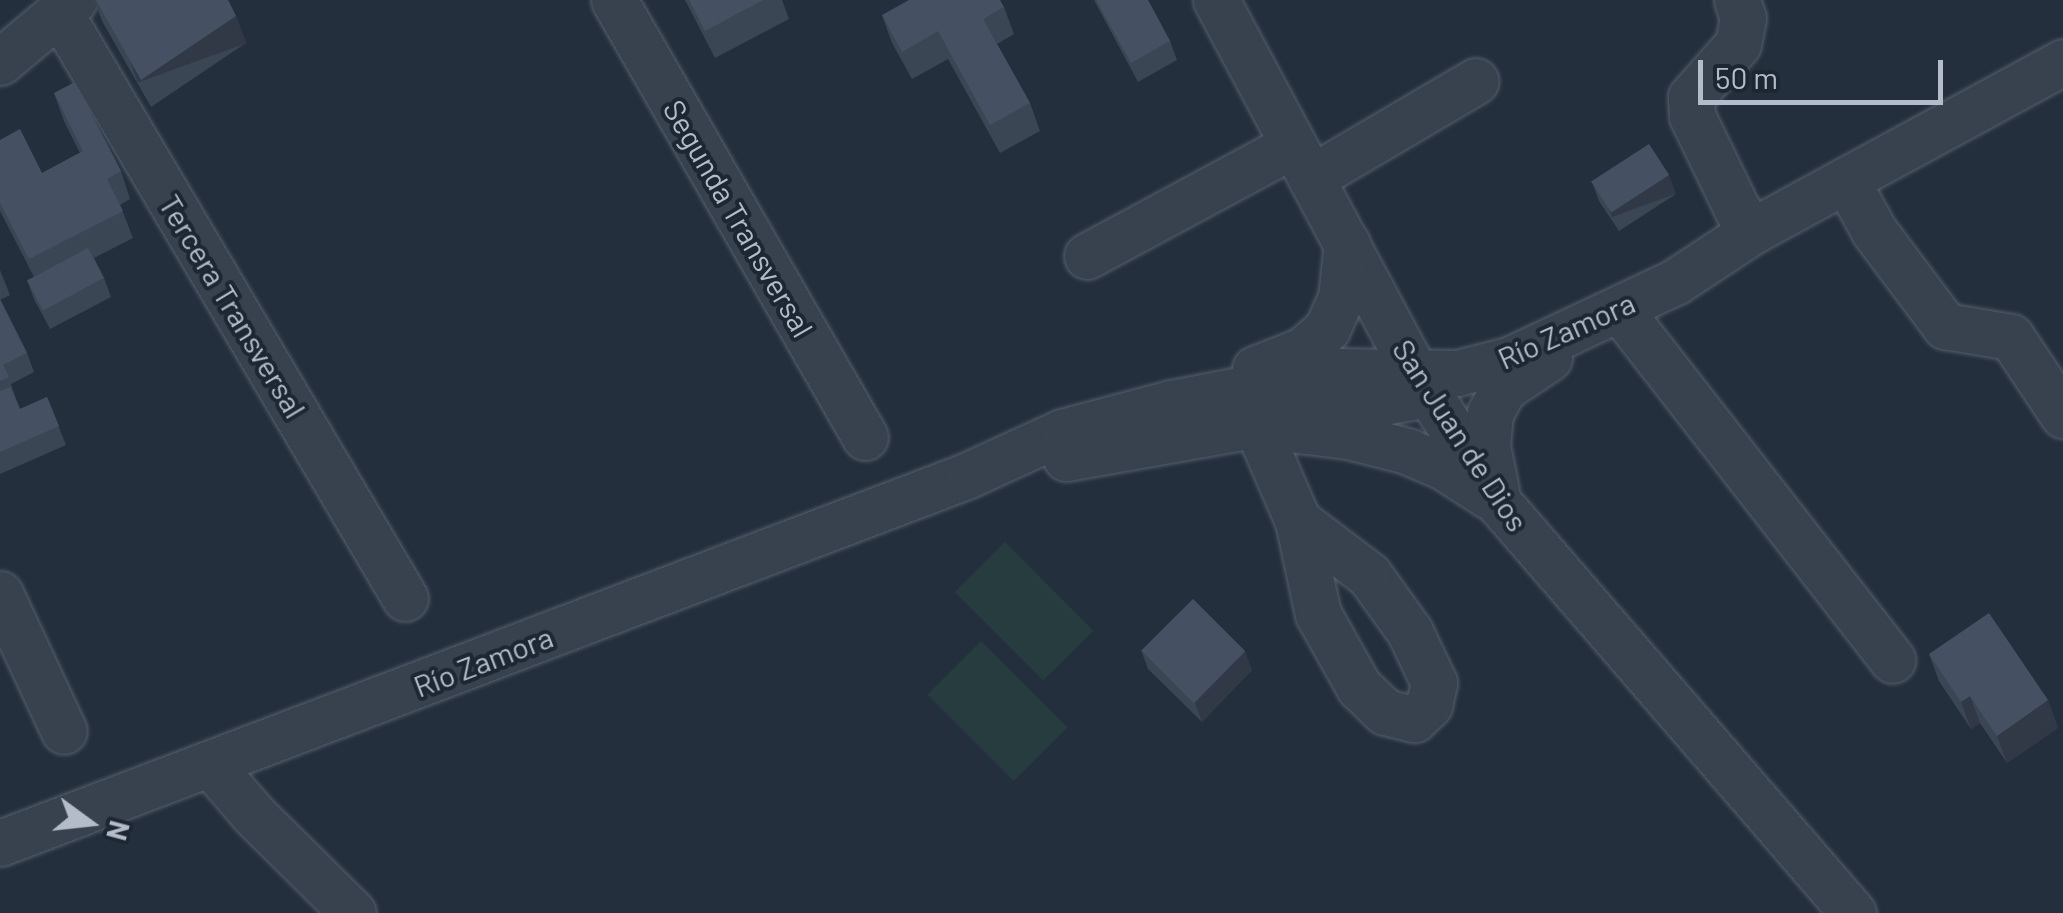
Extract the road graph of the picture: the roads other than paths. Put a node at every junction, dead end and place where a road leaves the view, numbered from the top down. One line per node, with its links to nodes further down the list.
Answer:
1 (614, 0): 21 (street, Segunda Transversal)
2 (1216, 0): 8 (street, San Juan de Dios)
3 (1737, 0): 10 (street)
4 (68, 7): 5 (street); 26 (street, Tercera Transversal)
5 (0, 62)
6 (2063, 62): 9 (street, Río Zamora)
7 (1476, 81): 8 (street)
8 (1302, 161): 11 (street, San Juan de Dios); 12 (street)
9 (1846, 180): 10 (street, Río Zamora); 19 (street)
10 (1754, 230): 13 (street, Río Zamora)
11 (1347, 243): 15 (street, San Juan de Dios); 18 (street)
12 (1086, 256)
13 (1674, 282): 14 (street); 16 (street, Río Zamora)
14 (1626, 319): 23 (street); 27 (street)
15 (1388, 323): 16 (street); 17 (street, San Juan de Dios)
16 (1510, 360): 17 (street, Río Zamora)
17 (1422, 383): 18 (street, Río Zamora); 20 (street, Río Zamora); 23 (street, San Juan de Dios)
18 (1171, 403): 22 (street, Río Zamora)
19 (2063, 415)
20 (1240, 431): 22 (street, Río Zamora); 23 (street); 24 (street)
21 (865, 437)
22 (966, 476): 29 (street, Río Zamora)
23 (1498, 502): 32 (street, San Juan de Dios)
24 (1298, 521)
25 (0, 594): 28 (street)
26 (405, 598)
27 (1892, 660)
28 (64, 731)
29 (211, 765): 30 (street, Río Zamora); 31 (street)
30 (0, 843)
31 (353, 913)
32 (1854, 913)

